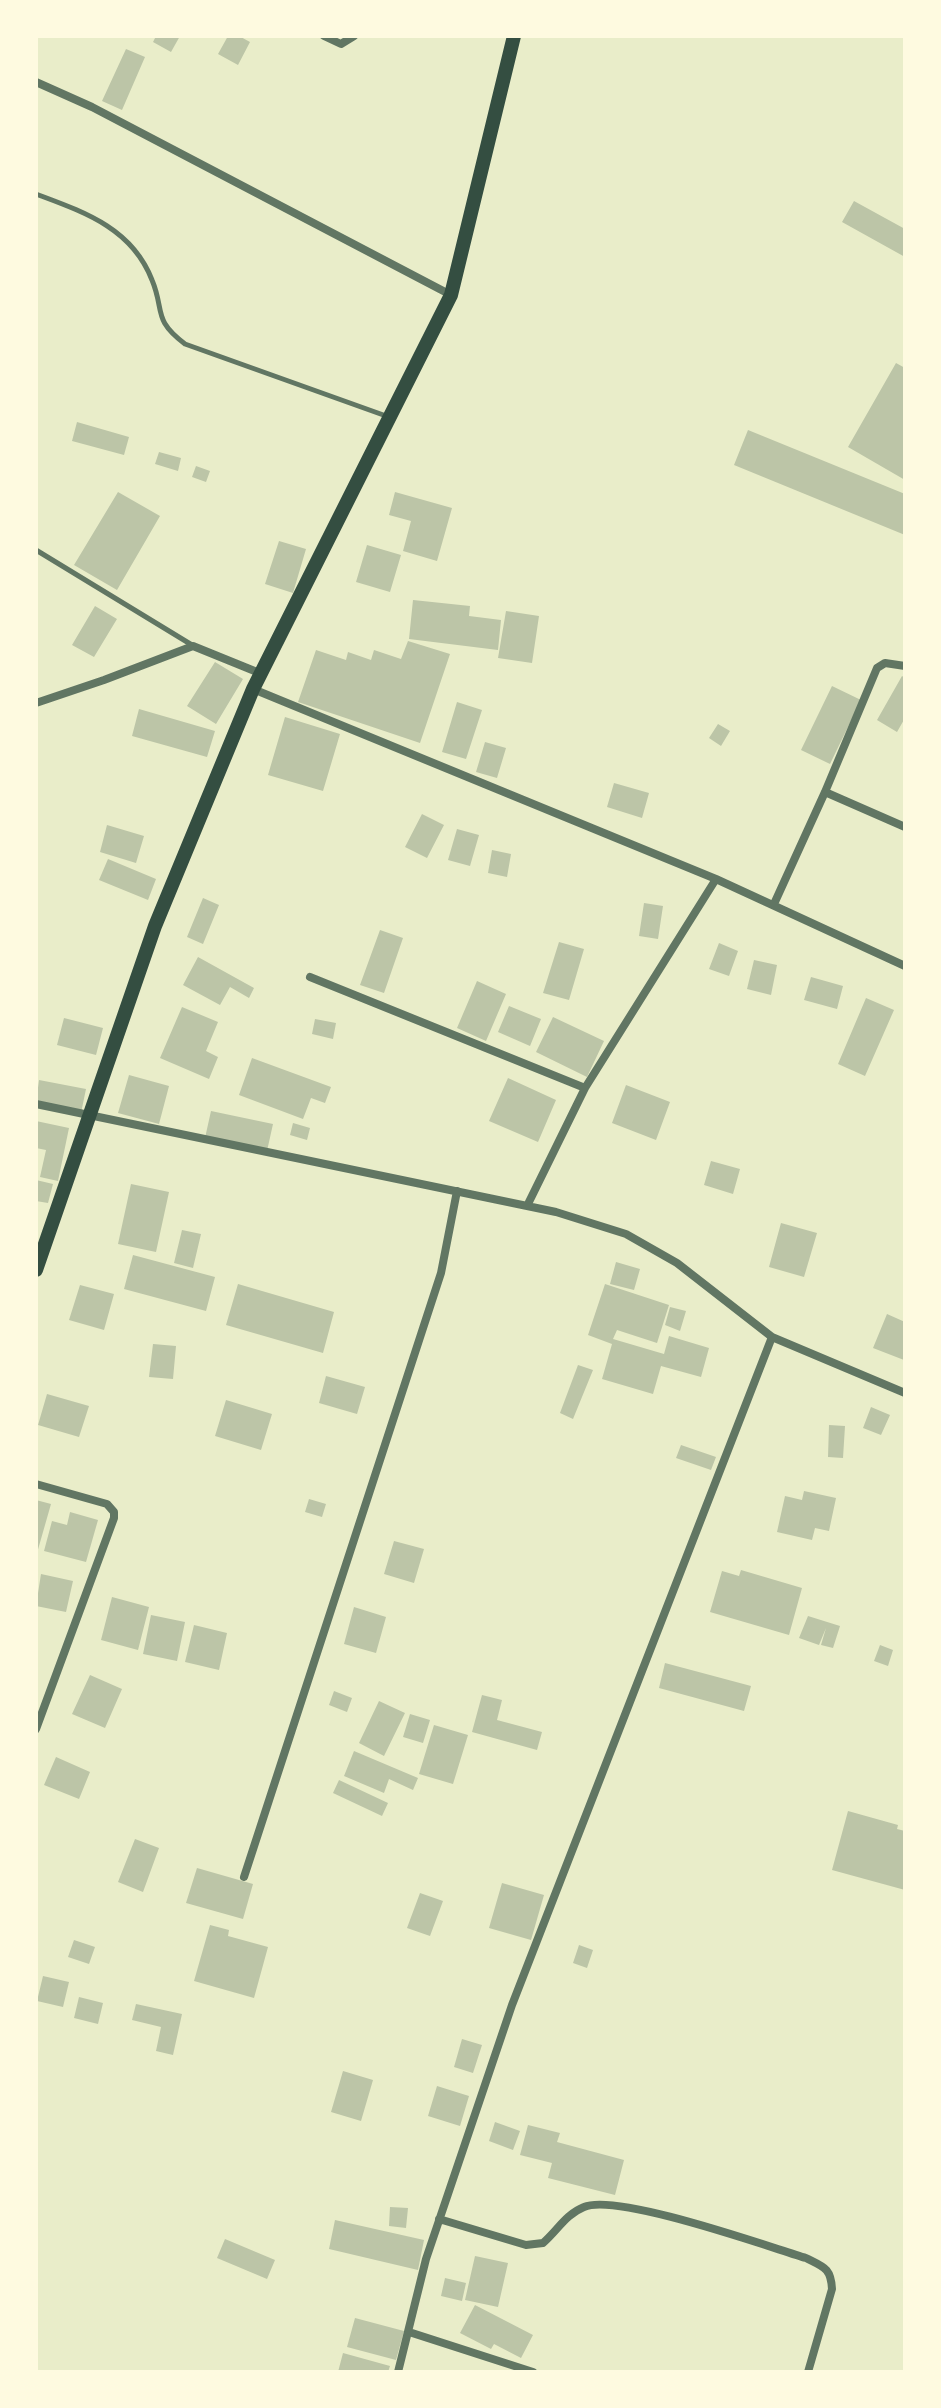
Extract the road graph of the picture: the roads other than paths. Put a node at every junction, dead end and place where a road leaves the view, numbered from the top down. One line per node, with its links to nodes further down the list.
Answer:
1 (324, 36): 2 (street)
2 (354, 36)
3 (514, 36): 6 (main road)
4 (36, 82): 6 (street)
5 (36, 194): 7 (lane)
6 (451, 295): 7 (main road)
7 (390, 418): 11 (main road)
8 (36, 550): 9 (lane)
9 (193, 646): 11 (street); 13 (street)
10 (905, 666): 14 (street)
11 (262, 674): 12 (main road)
12 (253, 689): 16 (street); 22 (main road)
13 (36, 703)
14 (825, 792): 15 (street); 17 (street)
15 (905, 827)
16 (716, 879): 17 (street); 20 (street)
17 (774, 904): 18 (street)
18 (905, 966)
19 (310, 977): 20 (street)
20 (585, 1088): 24 (street)
21 (36, 1104): 22 (street)
22 (88, 1115): 23 (street); 25 (main road)
23 (457, 1191): 24 (street); 30 (street)
24 (527, 1206): 26 (street)
25 (36, 1270)
26 (772, 1337): 27 (street); 31 (street)
27 (905, 1393)
28 (36, 1484): 29 (street)
29 (36, 1729)
30 (244, 1877)
31 (439, 2219): 32 (street); 35 (street)
32 (409, 2332): 33 (street); 34 (street)
33 (398, 2372)
34 (533, 2372)
35 (808, 2372)

